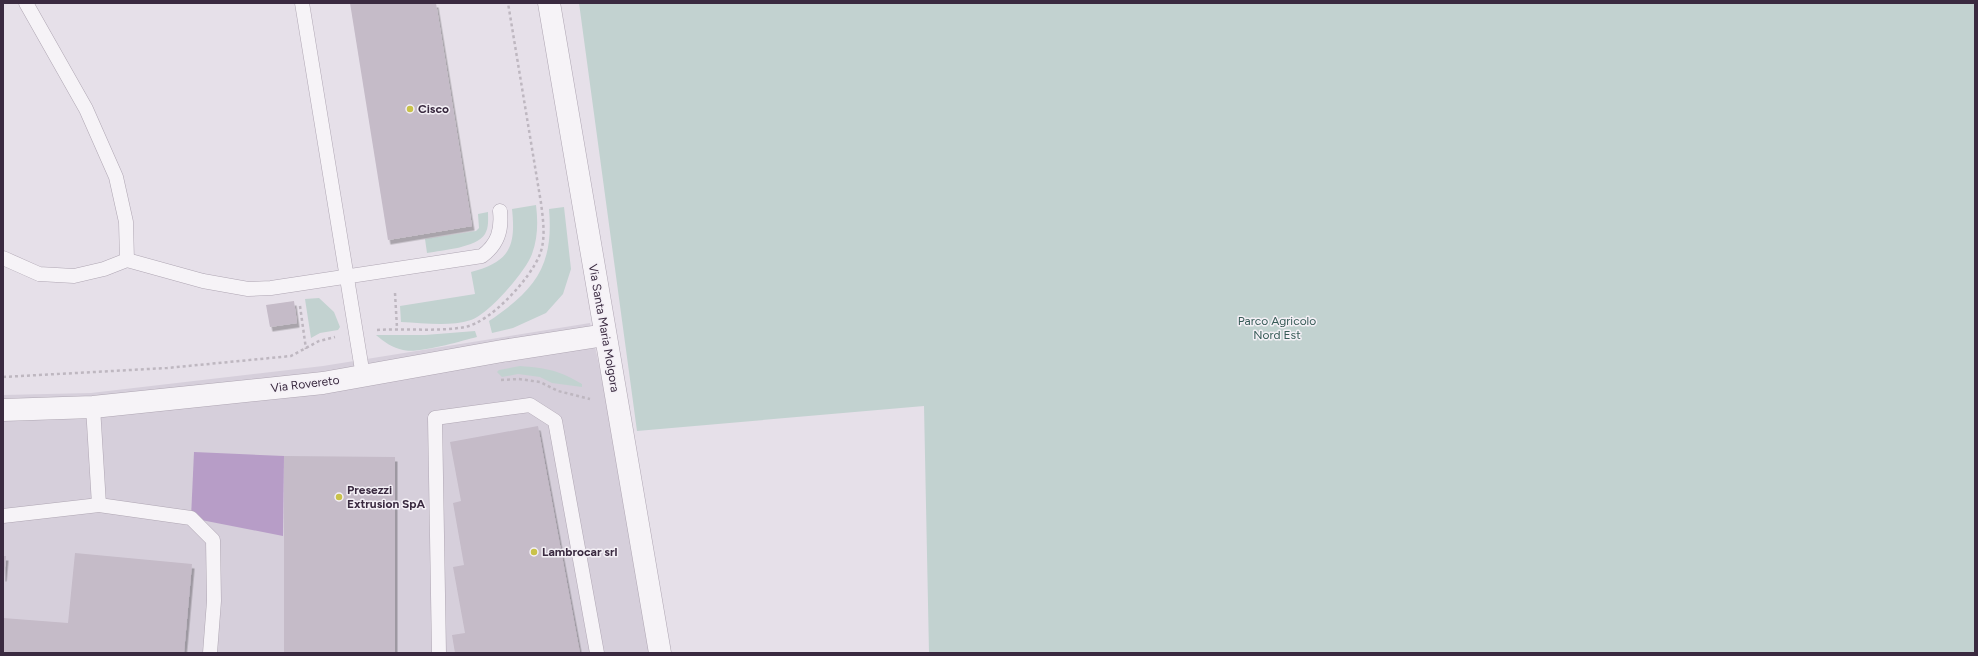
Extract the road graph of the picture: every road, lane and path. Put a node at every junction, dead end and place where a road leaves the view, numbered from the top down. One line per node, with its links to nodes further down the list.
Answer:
1 (26, 3): 6 (lane)
2 (302, 3): 8 (lane)
3 (549, 3): 11 (street, Via Santa Maria Molgora)
4 (500, 211): 7 (lane)
5 (3, 258): 6 (lane)
6 (127, 260): 9 (lane)
7 (393, 269): 8 (lane); 10 (path)
8 (347, 276): 9 (lane); 13 (lane)
9 (297, 284): 12 (path)
10 (397, 328)
11 (605, 335): 13 (street, Via Rovereto); 21 (street, Via Santa Maria Molgora)
12 (306, 349)
13 (363, 376): 14 (street, Via Rovereto)
14 (93, 407): 15 (street, Via Rovereto); 16 (lane)
15 (3, 410)
16 (99, 505): 17 (lane); 18 (lane)
17 (3, 516)
18 (210, 653)
19 (439, 653): 20 (lane)
20 (598, 653)
21 (660, 653)

